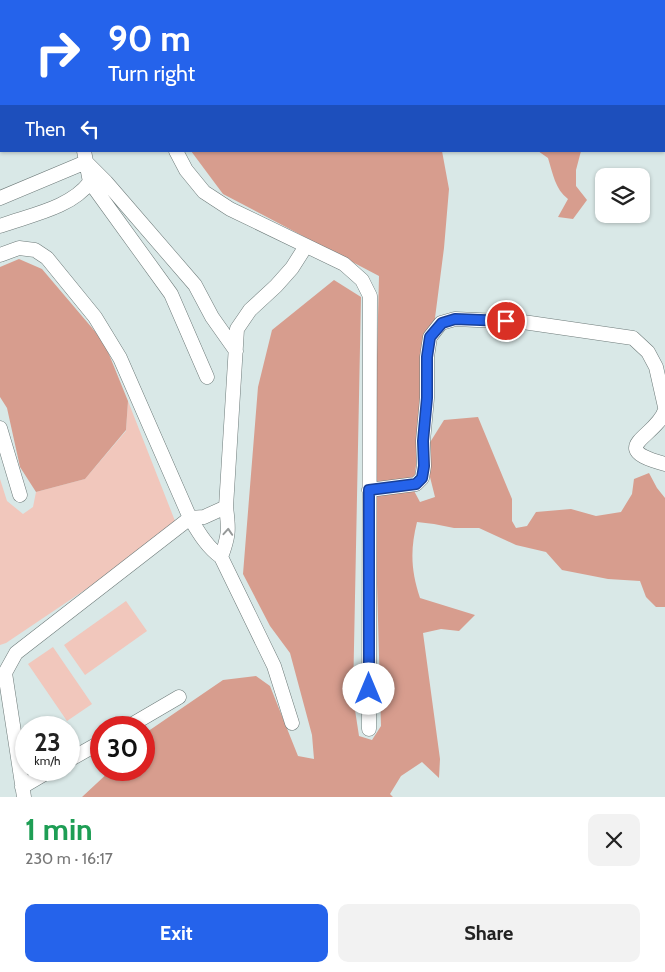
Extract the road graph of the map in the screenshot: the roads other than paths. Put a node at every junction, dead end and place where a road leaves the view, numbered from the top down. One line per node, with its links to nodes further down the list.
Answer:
1 (177, 152): 6 (street)
2 (85, 157): 3 (street); 4 (street); 8 (street)
3 (90, 182): 5 (street); 9 (street)
4 (0, 198)
5 (0, 226)
6 (306, 246): 8 (street); 13 (street)
7 (0, 255): 16 (street)
8 (236, 351): 15 (street)
9 (207, 377)
10 (665, 408): 12 (street); 13 (street)
11 (0, 428): 14 (street)
12 (665, 464)
13 (369, 490): 21 (street)
14 (20, 495)
15 (226, 506): 16 (street); 17 (street, one-way to 15)
16 (190, 518): 17 (street); 23 (street)
17 (221, 558): 20 (street)
18 (179, 697): 19 (street)
19 (147, 716)
20 (292, 723)
21 (369, 729)
22 (37, 781): 23 (street)
23 (23, 792)

